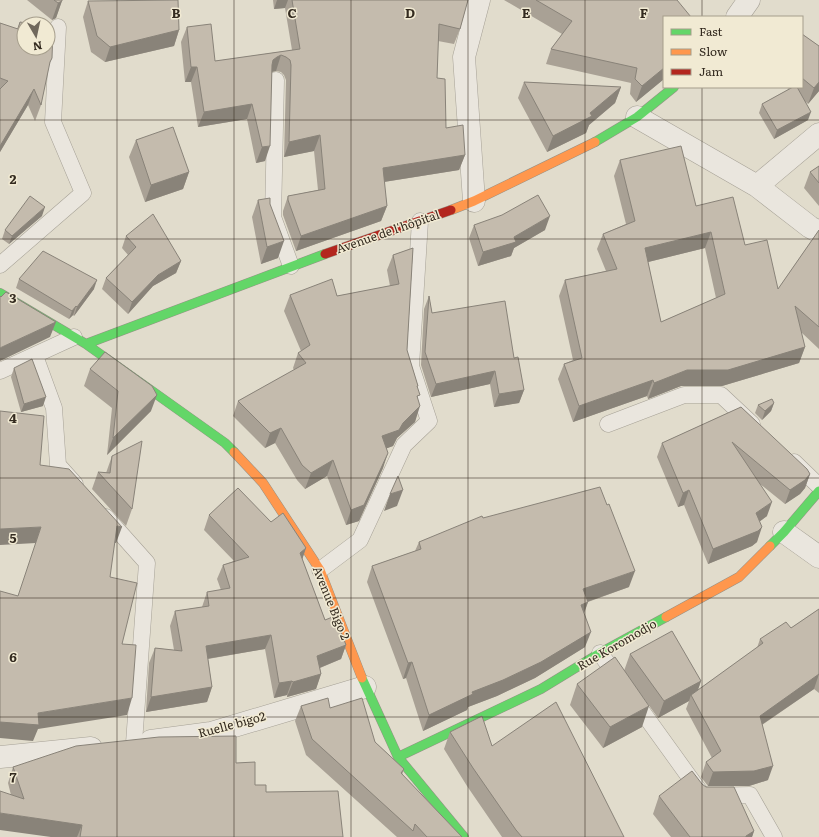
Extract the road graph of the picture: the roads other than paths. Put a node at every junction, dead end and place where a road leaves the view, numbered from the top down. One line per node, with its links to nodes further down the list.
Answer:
1 (479, 0): 10 (street)
2 (748, 0): 3 (street)
3 (738, 16)
4 (58, 27): 13 (lane)
5 (276, 80): 14 (lane)
6 (673, 88): 7 (street, Avenue de l'hôpital)
7 (636, 117): 9 (street); 10 (street, Avenue de l'hôpital)
8 (819, 134): 9 (street)
9 (757, 186): 12 (street)
10 (474, 201): 11 (street, Avenue de l'hôpital)
11 (420, 221): 14 (street, Avenue de l'hôpital); 26 (lane)
12 (819, 232)
13 (0, 265)
14 (291, 266): 16 (street, Avenue de l'hôpital)
15 (0, 293): 16 (street, Avenue Bigo 2)
16 (80, 340): 17 (lane); 26 (street, Avenue Bigo 2)
17 (35, 356): 18 (lane); 29 (lane)
18 (0, 371)
19 (608, 424): 20 (lane)
20 (761, 433)
21 (784, 454): 22 (lane)
22 (819, 486)
23 (819, 491): 24 (street, Rue Koromodjo)
24 (784, 532): 25 (street); 27 (street, Rue Koromodjo)
25 (819, 557)
26 (320, 570): 28 (street, Avenue Bigo 2)
27 (600, 653): 31 (street, Rue Koromodjo); 33 (lane)
28 (365, 687): 29 (street, Ruelle bigo2); 31 (street, Avenue Bigo 2)
29 (134, 743): 30 (street, Ruelle bigo2)
30 (0, 757)
31 (398, 757): 32 (street, Avenue Bigo 2)
32 (464, 837)
33 (774, 837)

